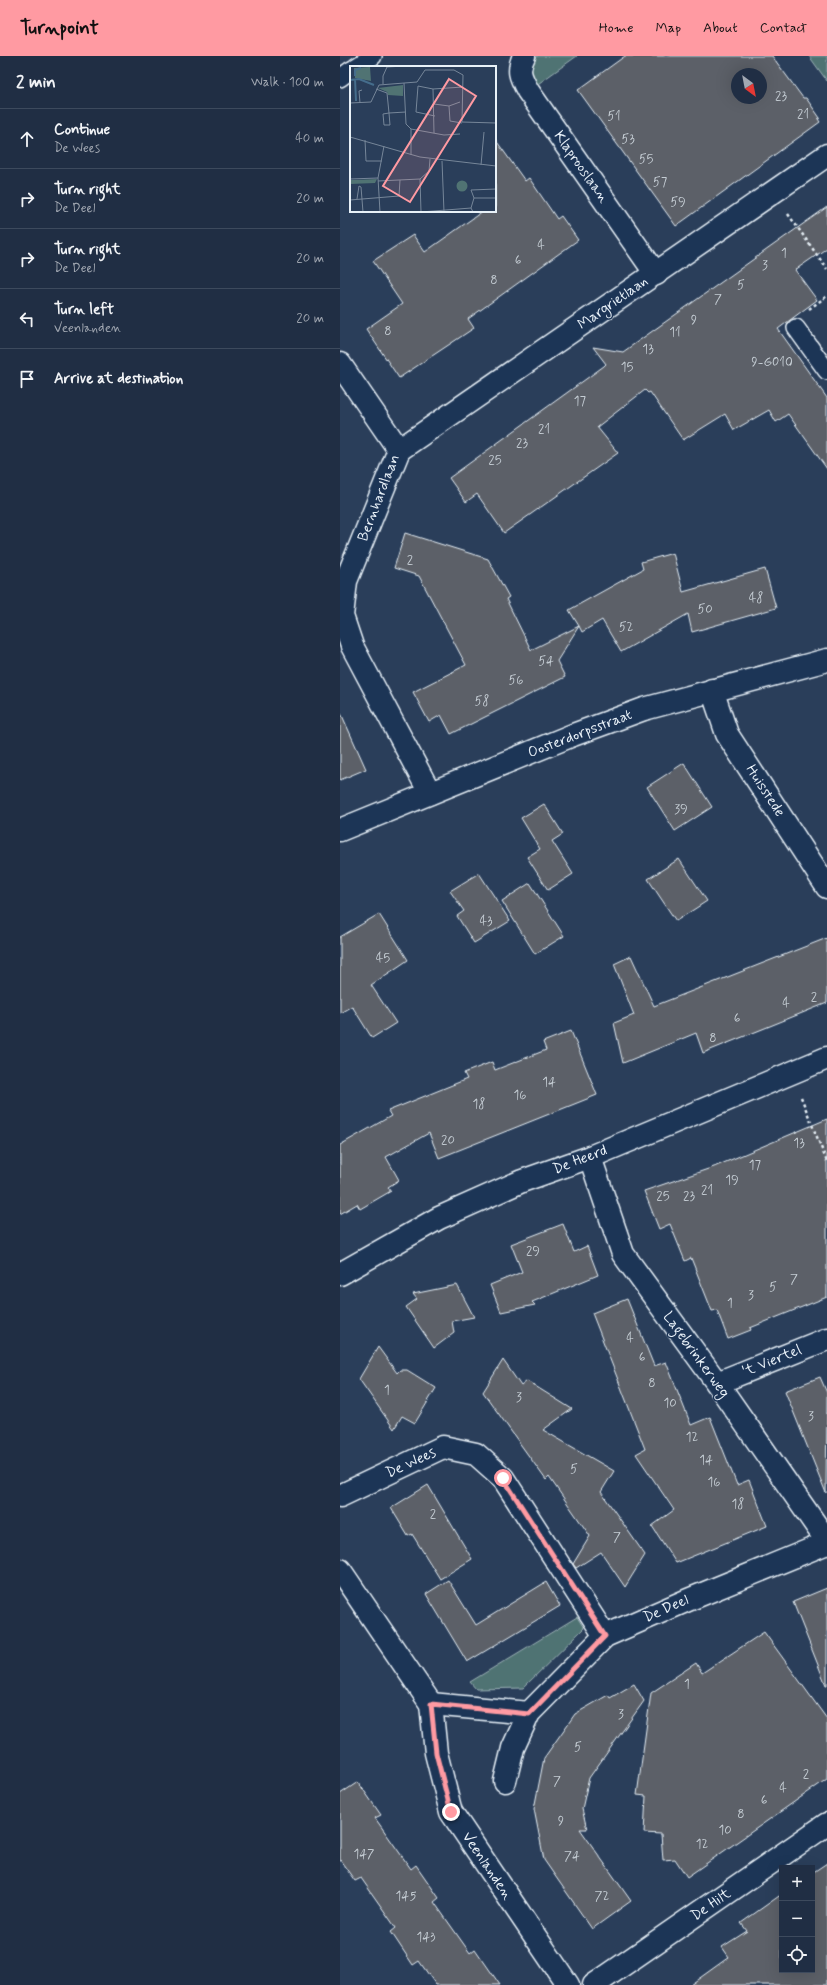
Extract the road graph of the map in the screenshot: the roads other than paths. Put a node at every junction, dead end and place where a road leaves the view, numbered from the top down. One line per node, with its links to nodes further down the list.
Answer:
1 (373, 56): 3 (lane)
2 (524, 56): 7 (street, Klaprooslaan)
3 (358, 66)
4 (350, 71): 5 (lane)
5 (340, 78)
6 (827, 155): 7 (street, Margrietlaan)
7 (656, 274): 11 (street, Margrietlaan)
8 (796, 328): 10 (lane)
9 (340, 364): 11 (street, Bernhardlaan)
10 (827, 371)
11 (399, 450): 14 (street, Bernhardlaan)
12 (827, 660): 13 (street, Oosterdorpsstraat)
13 (712, 690): 14 (street, Oosterdorpsstraat); 16 (street, Huisstede)
14 (430, 793): 15 (street, Oosterdorpsstraat)
15 (340, 830)
16 (827, 887)
17 (827, 1058): 18 (street, De Heerd)
18 (590, 1157): 19 (street, De Heerd); 21 (street, Lagebrinkerweg)
19 (340, 1274)
20 (827, 1339): 21 (street, 't Viertel)
21 (716, 1383): 23 (street, Lagebrinkerweg)
22 (340, 1496): 25 (street, De Wees)
23 (827, 1542): 25 (street, De Deel)
24 (340, 1570): 26 (street, Veenlanden)
25 (605, 1636): 27 (street, De Deel)
26 (431, 1704): 27 (street); 30 (street, Veenlanden)
27 (529, 1714): 28 (street, De Deel)
28 (505, 1781)
29 (827, 1824): 31 (street, De Hilt)
30 (568, 1985)
31 (594, 1985)

